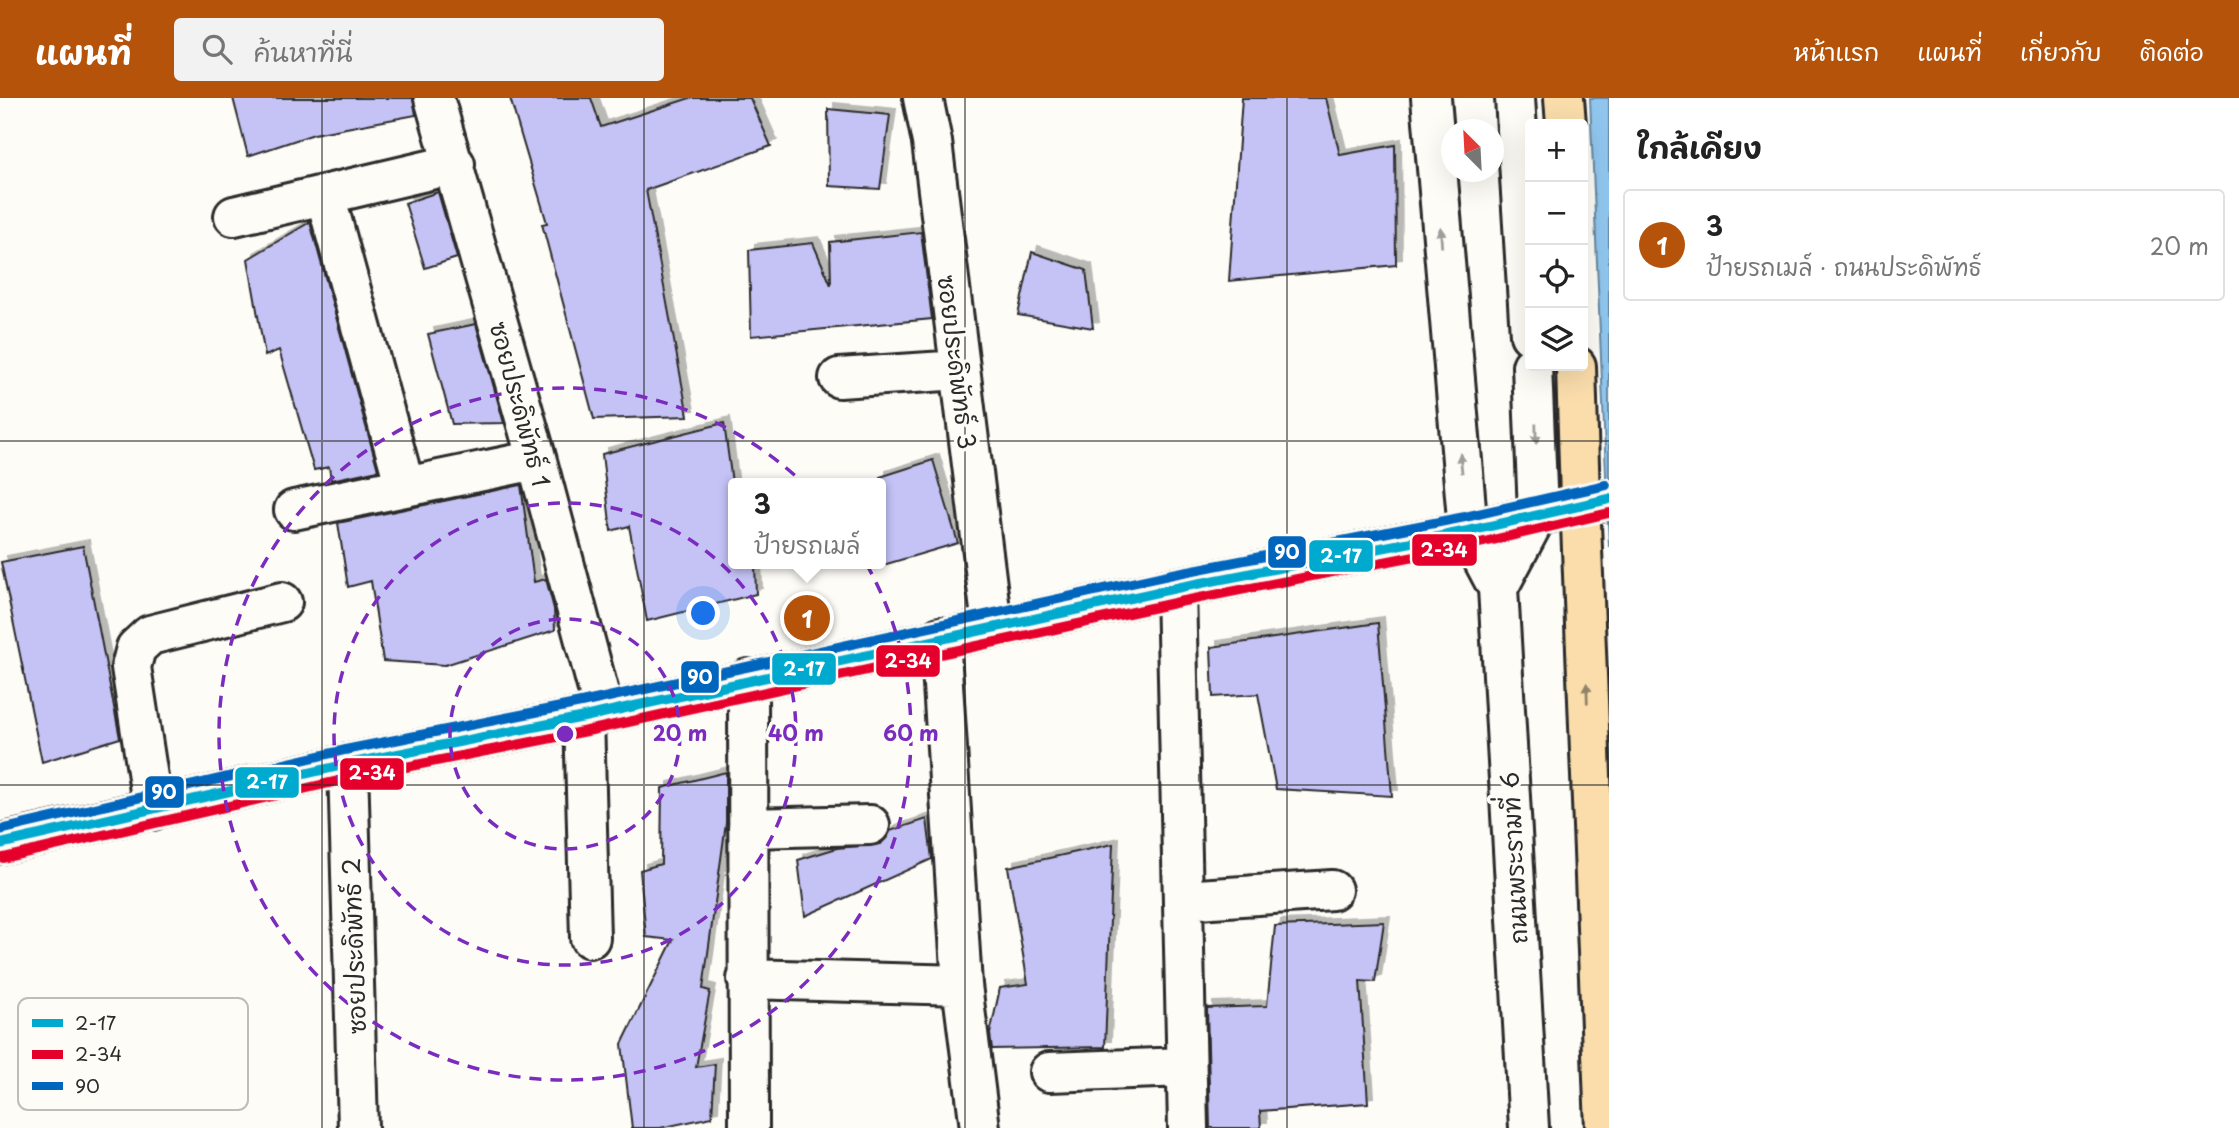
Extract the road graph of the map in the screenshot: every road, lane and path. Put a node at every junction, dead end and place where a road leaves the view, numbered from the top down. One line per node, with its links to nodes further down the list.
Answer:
1 (434, 98): 7 (street, ซอยประดิพัทธ์ 1)
2 (923, 98): 11 (street, ซอยประดิพัทธ์ 3)
3 (1431, 98): 20 (street, ถนนพระรามที่ 6, one-way to 3)
4 (1515, 98): 10 (street)
5 (1564, 98): 6 (highway)
6 (1566, 119)
7 (455, 164): 8 (street); 15 (street, ซอยประดิพัทธ์ 1)
8 (326, 195): 9 (street); 16 (street)
9 (234, 216)
10 (1528, 308)
11 (960, 370): 14 (street); 24 (street, ซอยประดิพัทธ์ 3)
12 (1532, 371): 19 (street, one-way to 19)
13 (1576, 371): 45 (highway, one-way to 13, bridge)
14 (839, 378)
15 (536, 460): 16 (street); 27 (street, ซอยประดิพัทธ์ 1)
16 (405, 487): 18 (street)
17 (1608, 499): 19 (street)
18 (294, 510)
19 (1538, 513): 20 (street); 22 (street)
20 (1468, 531): 21 (street); 22 (street, ถนนพระรามที่ 6)
21 (1175, 588): 24 (street); 34 (street)
22 (1498, 588): 44 (street, ถนนพระรามที่ 6)
23 (282, 602): 29 (street)
24 (992, 626): 25 (street)
25 (940, 637): 26 (street); 37 (street)
26 (748, 679): 27 (street); 31 (street)
27 (594, 714): 28 (street); 35 (street, ซอยประดิพัทธ์ 1)
28 (348, 764): 29 (street); 40 (street, ซอยประดิพัทธ์ 2)
29 (153, 810): 32 (street)
30 (870, 825): 31 (street)
31 (748, 828): 36 (street)
32 (0, 844)
33 (1332, 890): 34 (street)
34 (1183, 900): 38 (street)
35 (590, 938)
36 (747, 979): 37 (street); 41 (street)
37 (962, 985): 42 (street)
38 (1186, 1067): 39 (street); 43 (street)
39 (1049, 1072)
40 (358, 1128)
41 (749, 1128)
42 (980, 1128)
43 (1188, 1128)
44 (1529, 1128)
45 (1605, 1128)

